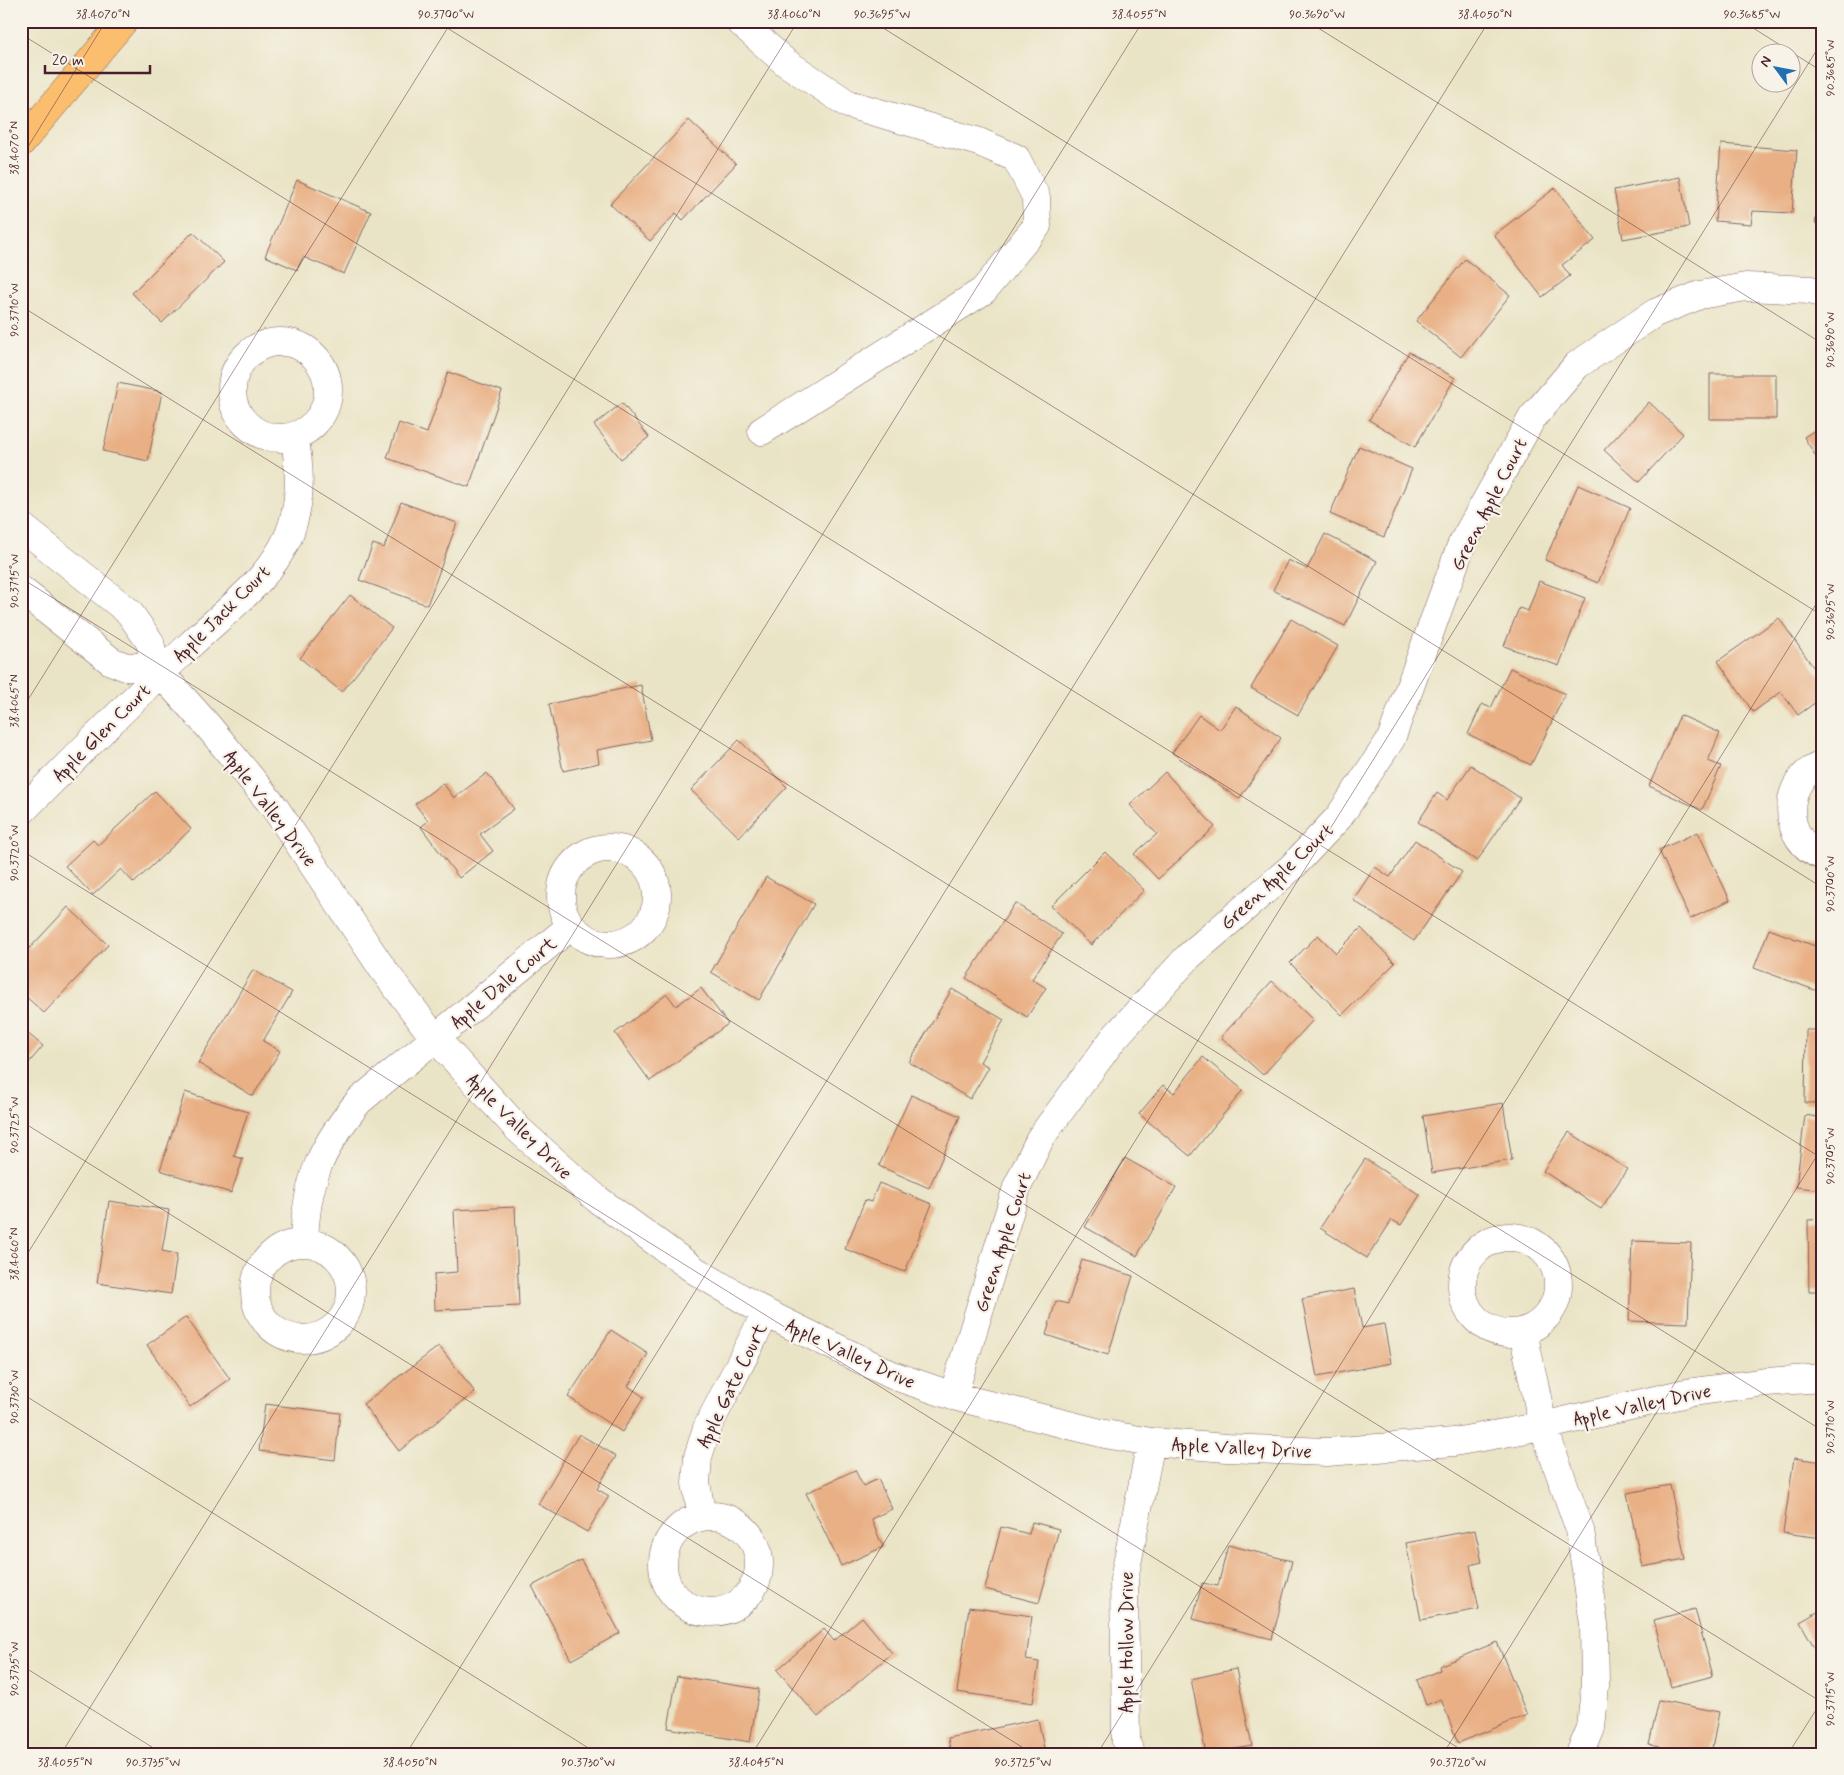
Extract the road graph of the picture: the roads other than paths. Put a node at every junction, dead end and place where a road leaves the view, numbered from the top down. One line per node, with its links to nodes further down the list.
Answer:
1 (739, 21): 5 (street)
2 (116, 25): 3 (main road)
3 (21, 143)
4 (1823, 294): 19 (street, Green Apple Court)
5 (762, 430)
6 (294, 436): 9 (street, Apple Jack Court)
7 (21, 526): 9 (street)
8 (21, 590): 9 (street)
9 (157, 670): 11 (street, Apple Glen Court); 14 (street, Apple Valley Drive)
10 (1823, 765): 12 (street)
11 (21, 812)
12 (1823, 856)
13 (571, 926): 14 (street, Apple Dale Court)
14 (436, 1038): 15 (street, Apple Dale Court); 16 (street, Apple Valley Drive)
15 (304, 1243)
16 (766, 1313): 19 (street, Apple Valley Drive); 22 (street, Apple Gate Court)
17 (1523, 1332): 20 (street)
18 (1823, 1378): 20 (street, Apple Valley Drive)
19 (953, 1396): 21 (street, Apple Valley Drive)
20 (1543, 1426): 21 (street, Apple Valley Drive); 24 (street)
21 (1151, 1442): 23 (street, Apple Hollow Drive)
22 (702, 1517)
23 (1131, 1754)
24 (1580, 1754)

